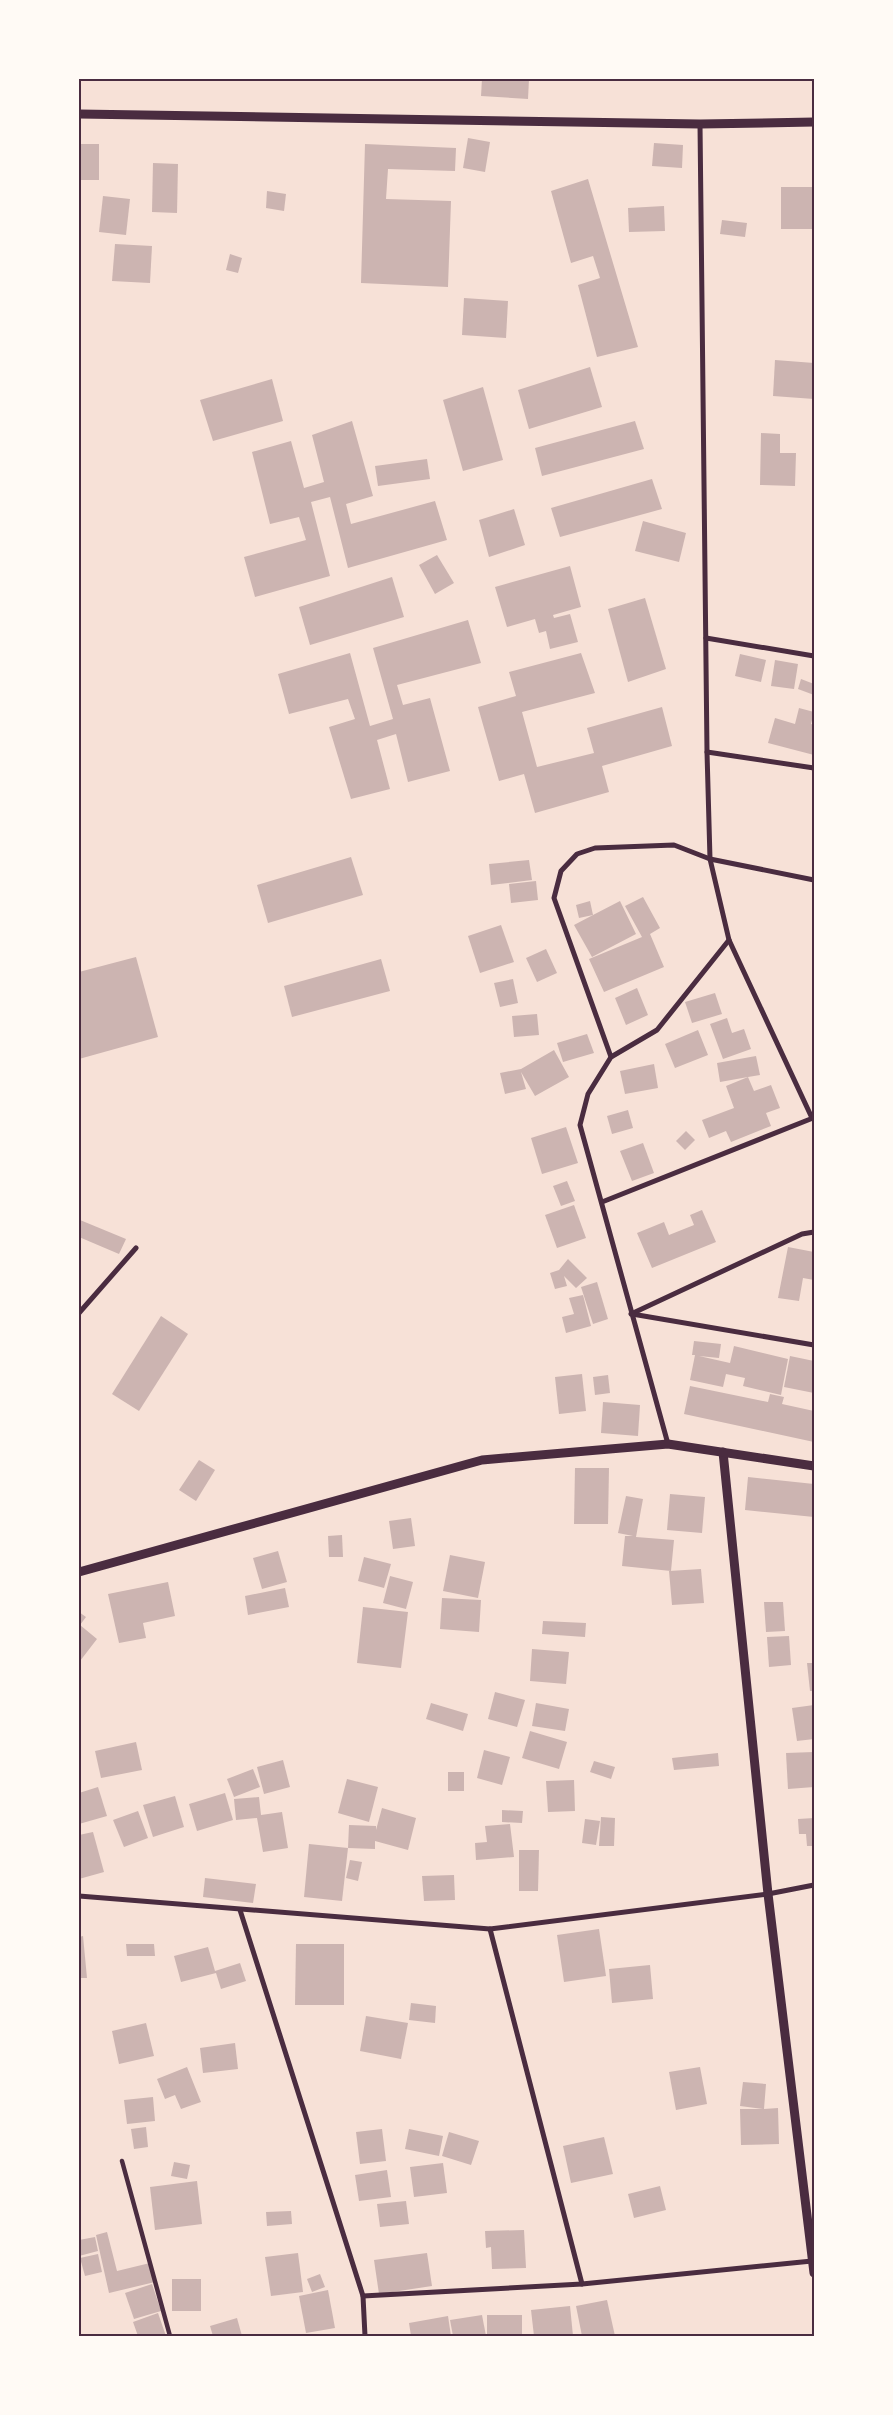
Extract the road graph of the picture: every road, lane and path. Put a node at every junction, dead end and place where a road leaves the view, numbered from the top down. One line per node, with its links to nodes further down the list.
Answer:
1 (79, 114): 3 (street)
2 (814, 122): 3 (street)
3 (700, 124): 4 (street)
4 (706, 638): 5 (street); 6 (street)
5 (814, 656)
6 (707, 752): 7 (street); 8 (street)
7 (814, 768)
8 (710, 859): 9 (street); 10 (street); 11 (street)
9 (814, 880)
10 (729, 940): 11 (street); 12 (street)
11 (611, 1057): 13 (street)
12 (813, 1118): 13 (street)
13 (602, 1202): 18 (street)
14 (814, 1234): 18 (street)
15 (136, 1248): 16 (street)
16 (80, 1306): 17 (street)
17 (79, 1313)
18 (631, 1314): 19 (street); 20 (street)
19 (814, 1345)
20 (668, 1444): 21 (street); 23 (street)
21 (723, 1452): 22 (street); 25 (street)
22 (814, 1466)
23 (79, 1572)
24 (814, 1885): 25 (street)
25 (768, 1894): 28 (street); 30 (street)
26 (79, 1896): 27 (street)
27 (240, 1910): 28 (street); 33 (street)
28 (490, 1929): 32 (street)
29 (122, 2161): 34 (street)
30 (812, 2261): 31 (street); 32 (street)
31 (814, 2274)
32 (582, 2284): 33 (street)
33 (363, 2296): 35 (street)
34 (170, 2336)
35 (365, 2336)

